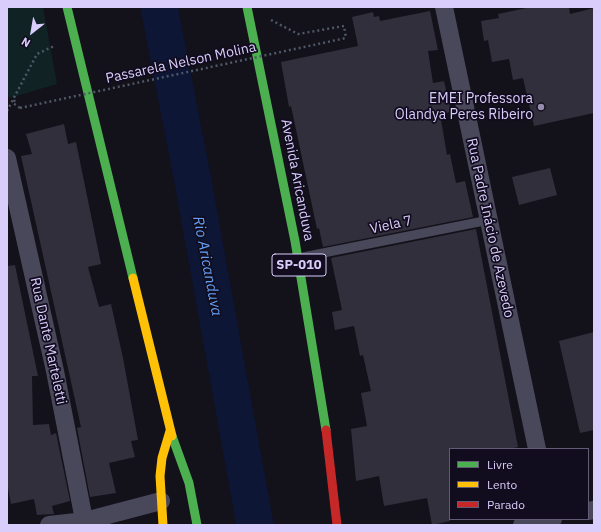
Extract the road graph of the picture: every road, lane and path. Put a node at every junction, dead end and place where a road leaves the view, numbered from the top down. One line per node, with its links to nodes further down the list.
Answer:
1 (67, 7): 5 (main road)
2 (247, 7): 10 (main road, Avenida Aricanduva / SP-010)
3 (444, 7): 9 (street, Rua Padre Inácio de Azevedo)
4 (298, 34): 6 (path, Passarela Nelson Molina, bridge)
5 (73, 36): 6 (path); 11 (main road)
6 (38, 54): 7 (path)
7 (7, 111)
8 (7, 158): 15 (street, Rua Dante Marteletti)
9 (489, 220): 10 (lane, Viela 7); 12 (street, Rua Padre Inácio de Azevedo)
10 (298, 258): 19 (main road, Avenida Aricanduva / SP-010)
11 (170, 431): 13 (main road); 18 (main road)
12 (536, 448)
13 (161, 501): 15 (street); 17 (main road)
14 (547, 520): 20 (street)
15 (85, 523): 16 (street)
16 (49, 525)
17 (163, 525)
18 (196, 525)
19 (337, 525)
20 (522, 525)

